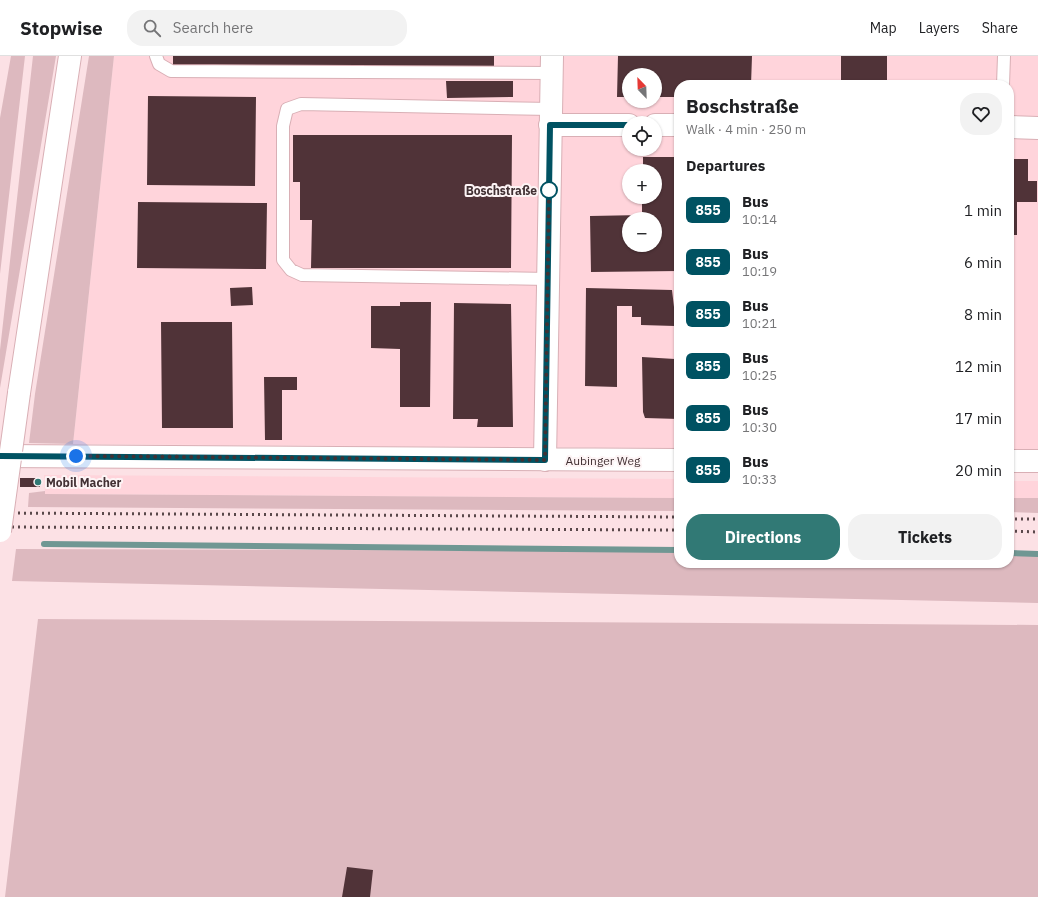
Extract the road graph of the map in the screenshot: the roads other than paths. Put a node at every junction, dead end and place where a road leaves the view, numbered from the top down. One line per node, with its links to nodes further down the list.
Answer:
1 (70, 56): 18 (street, bridge)
2 (156, 56): 4 (lane)
3 (1004, 56): 5 (lane)
4 (551, 65): 6 (street)
5 (1003, 80)
6 (551, 117): 7 (street); 12 (street); 12 (lane)
7 (622, 124)
8 (662, 125): 9 (street)
9 (674, 125)
10 (1014, 127): 11 (street)
11 (1038, 128)
12 (548, 279): 14 (street)
13 (0, 456): 14 (street, Aubinger Weg)
14 (545, 460): 15 (street, Aubinger Weg)
15 (674, 460)
16 (1014, 461): 17 (street)
17 (1038, 461)
18 (0, 531)

